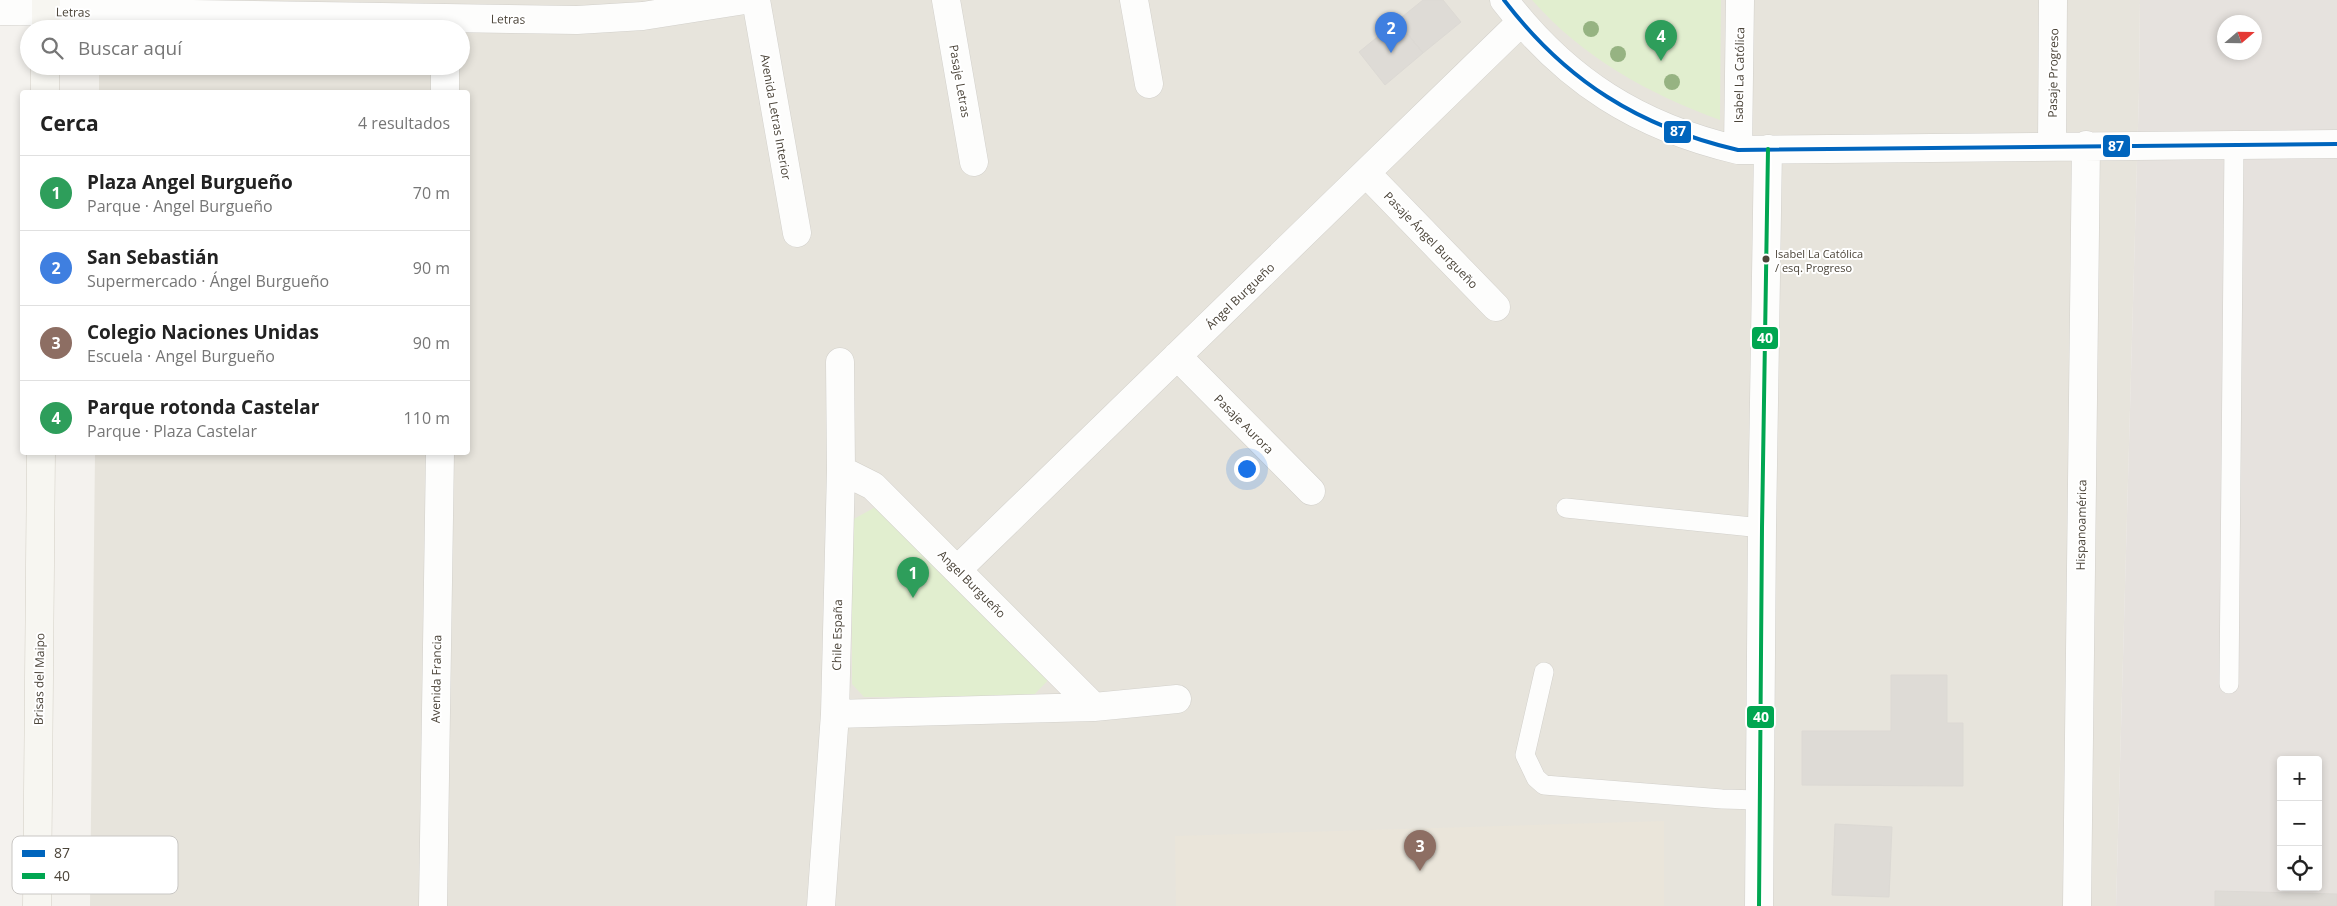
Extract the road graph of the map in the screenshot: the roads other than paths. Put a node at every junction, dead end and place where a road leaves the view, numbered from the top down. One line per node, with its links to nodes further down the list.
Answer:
1 (745, 0): 10 (street, Letras)
2 (756, 0): 25 (street, Avenida Letras Interior)
3 (946, 0): 23 (street, Pasaje Letras)
4 (1134, 0): 14 (street)
5 (1504, 0): 11 (street)
6 (1740, 0): 22 (street, Isabel La Católica)
7 (2054, 0): 18 (street, Pasaje Progreso)
8 (0, 12): 9 (street, Letras)
9 (46, 14): 10 (street, Letras)
10 (446, 15)
11 (1521, 22): 22 (street); 24 (street, Ángel Burgueño)
12 (46, 75): 15 (street)
13 (445, 75): 16 (street)
14 (1149, 84)
15 (45, 90)
16 (445, 90)
17 (2337, 144): 20 (street)
18 (2052, 145): 19 (street); 21 (street)
19 (2086, 145): 20 (street); 46 (street, Hispanoamérica)
20 (2234, 145): 37 (lane)
21 (1768, 149): 22 (street); 34 (street)
22 (1738, 150)
23 (974, 162)
24 (1366, 172): 26 (street, Pasaje Ángel Burgueño); 27 (street, Ángel Burgueño)
25 (798, 233)
26 (1496, 308)
27 (1177, 356): 32 (street, Pasaje Aurora); 35 (street, Ángel Burgueño)
28 (840, 362): 31 (street, Chile España)
29 (42, 455): 42 (street, Brisas del Maipo)
30 (440, 455): 43 (street, Avenida Francia)
31 (841, 470): 35 (street, Angel Burgueño); 40 (street, Chile España)
32 (1311, 491)
33 (1566, 508): 34 (lane)
34 (1762, 528): 41 (street)
35 (958, 569): 39 (street, Angel Burgueño)
36 (1544, 672): 41 (lane)
37 (2229, 684)
38 (1176, 699): 39 (street)
39 (1094, 707): 40 (street)
40 (835, 714): 44 (street, Chile España)
41 (1760, 800): 45 (street)
42 (38, 836)
43 (433, 906)
44 (821, 906)
45 (1759, 906)
46 (2077, 906)

